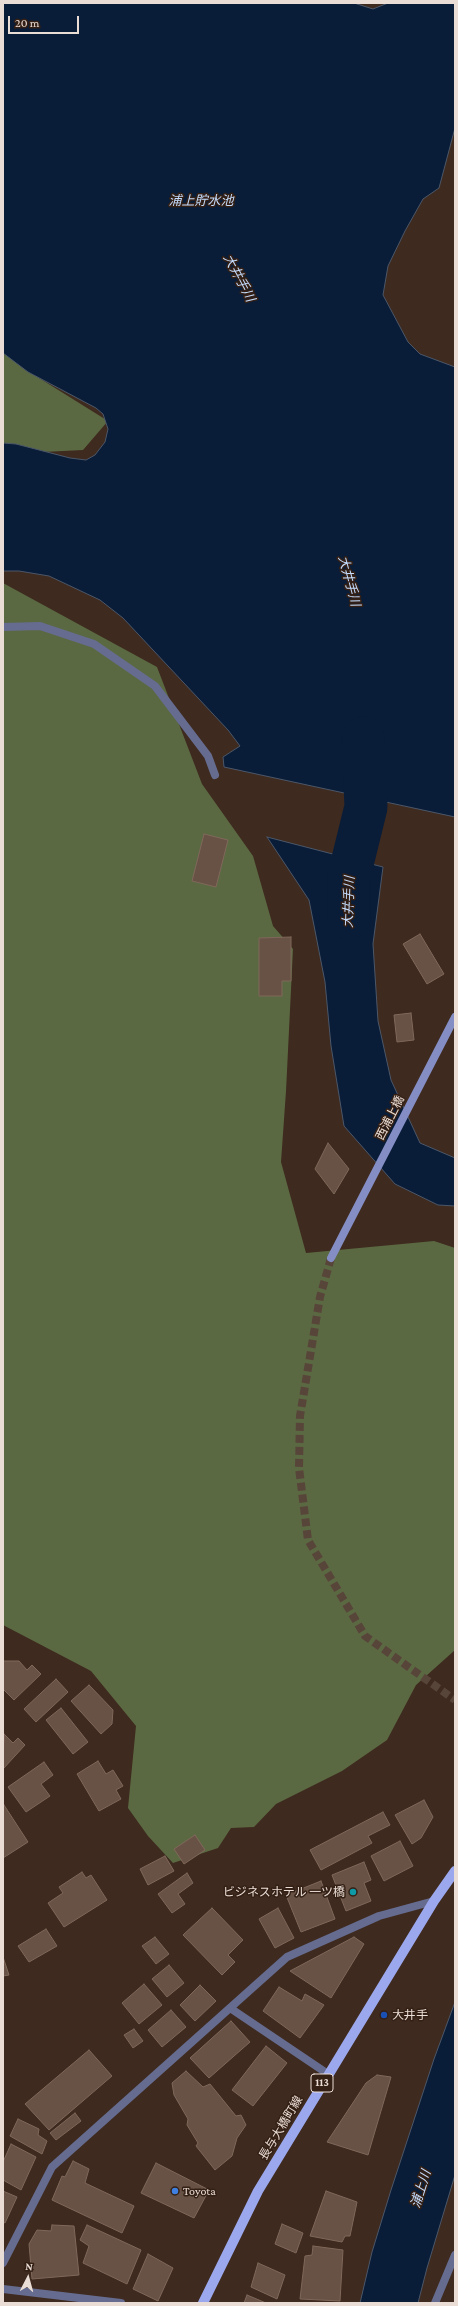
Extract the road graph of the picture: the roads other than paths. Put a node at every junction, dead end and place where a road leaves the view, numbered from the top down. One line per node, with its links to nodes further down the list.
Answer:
1 (3, 627): 2 (street)
2 (215, 775)
3 (455, 1017): 4 (main road, 西浦上橋)
4 (331, 1258)
5 (455, 1871): 6 (main road, 長与大橋町線 / 113)
6 (434, 1901): 7 (street); 8 (main road, 長与大橋町線 / 113)
7 (230, 2008): 8 (street); 10 (street)
8 (328, 2074): 13 (main road, 長与大橋町線 / 113)
9 (455, 2255): 14 (street)
10 (3, 2263)
11 (3, 2290): 12 (street)
12 (121, 2303)
13 (203, 2303)
14 (435, 2303)

